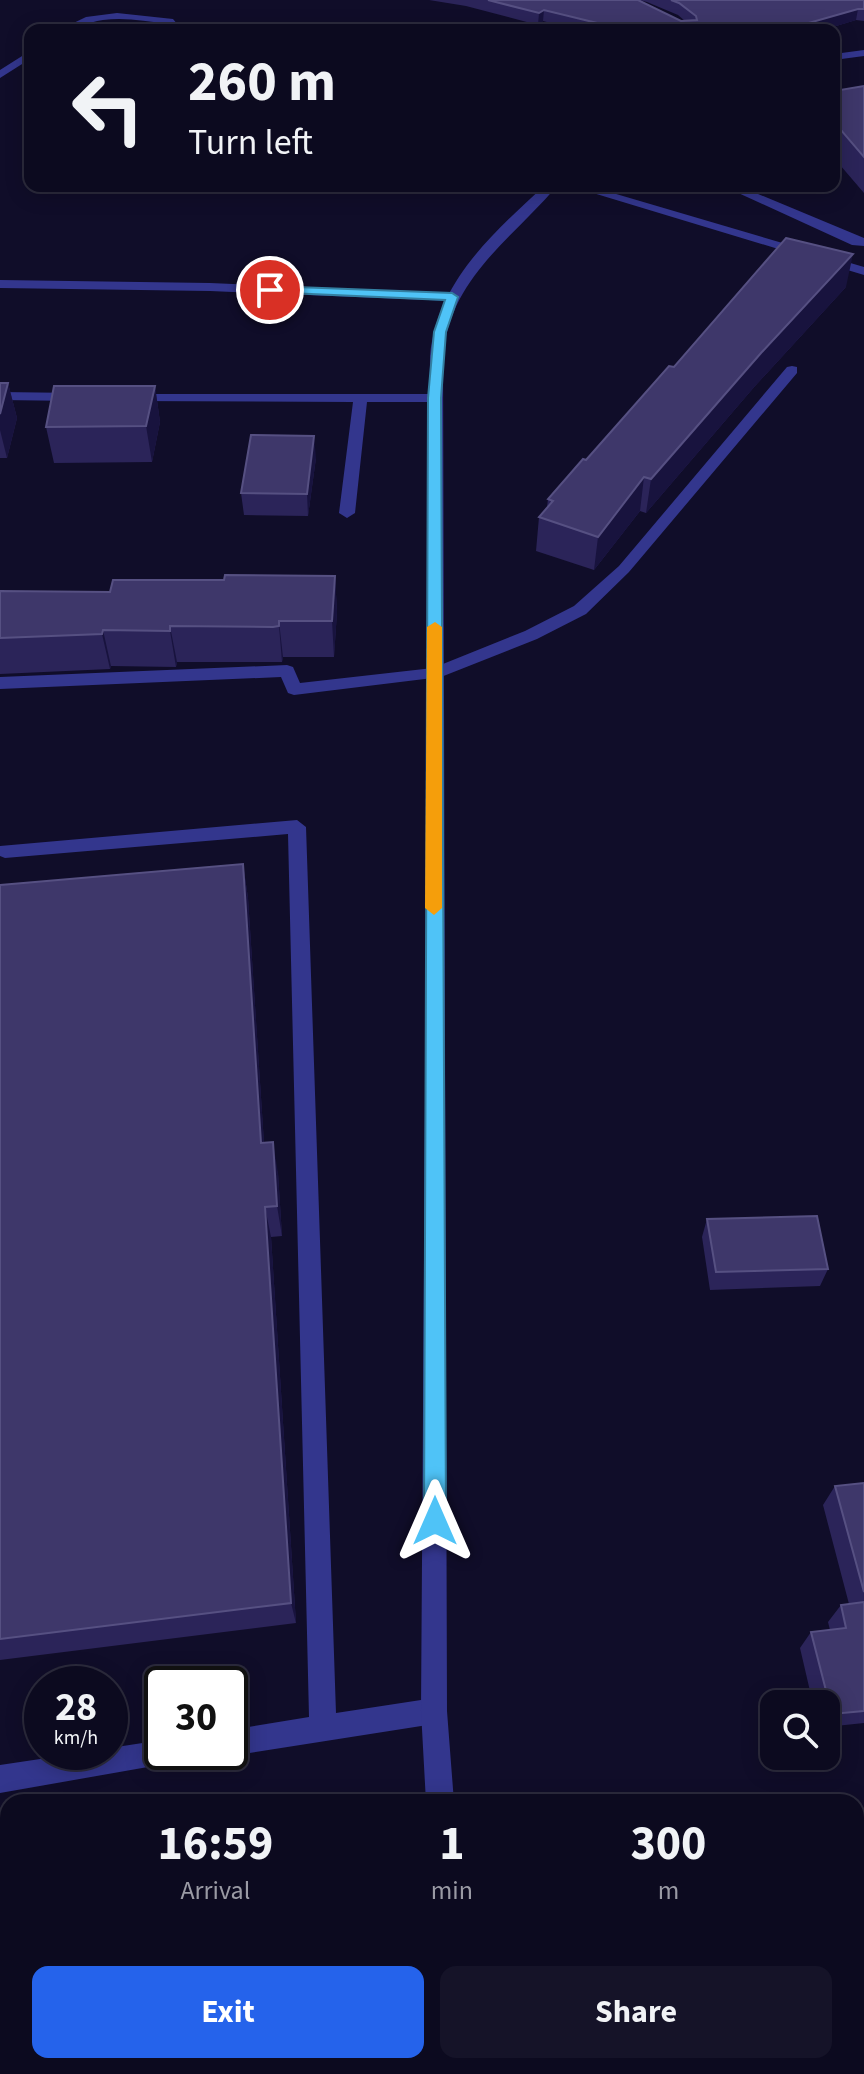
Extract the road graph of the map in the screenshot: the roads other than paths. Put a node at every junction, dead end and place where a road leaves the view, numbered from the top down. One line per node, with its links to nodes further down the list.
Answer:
1 (78, 24): 2 (street)
2 (173, 24)
3 (864, 53): 4 (street)
4 (840, 56)
5 (24, 58): 6 (street)
6 (0, 75)
7 (545, 192): 13 (street)
8 (596, 192): 11 (street)
9 (743, 192): 10 (street)
10 (864, 242)
11 (864, 271)
12 (0, 284): 13 (street)
13 (452, 297): 18 (street)
14 (792, 370): 21 (street)
15 (0, 396): 16 (street)
16 (95, 397)
17 (111, 397): 19 (street)
18 (434, 398): 19 (street); 21 (street)
19 (360, 399): 20 (street)
20 (347, 513)
21 (435, 673): 22 (street); 24 (street)
22 (0, 683)
23 (5, 851): 25 (street)
24 (434, 1711): 25 (street); 29 (street)
25 (323, 1728): 26 (street)
26 (248, 1740)
27 (144, 1757): 28 (street)
28 (0, 1779)
29 (439, 1794)

